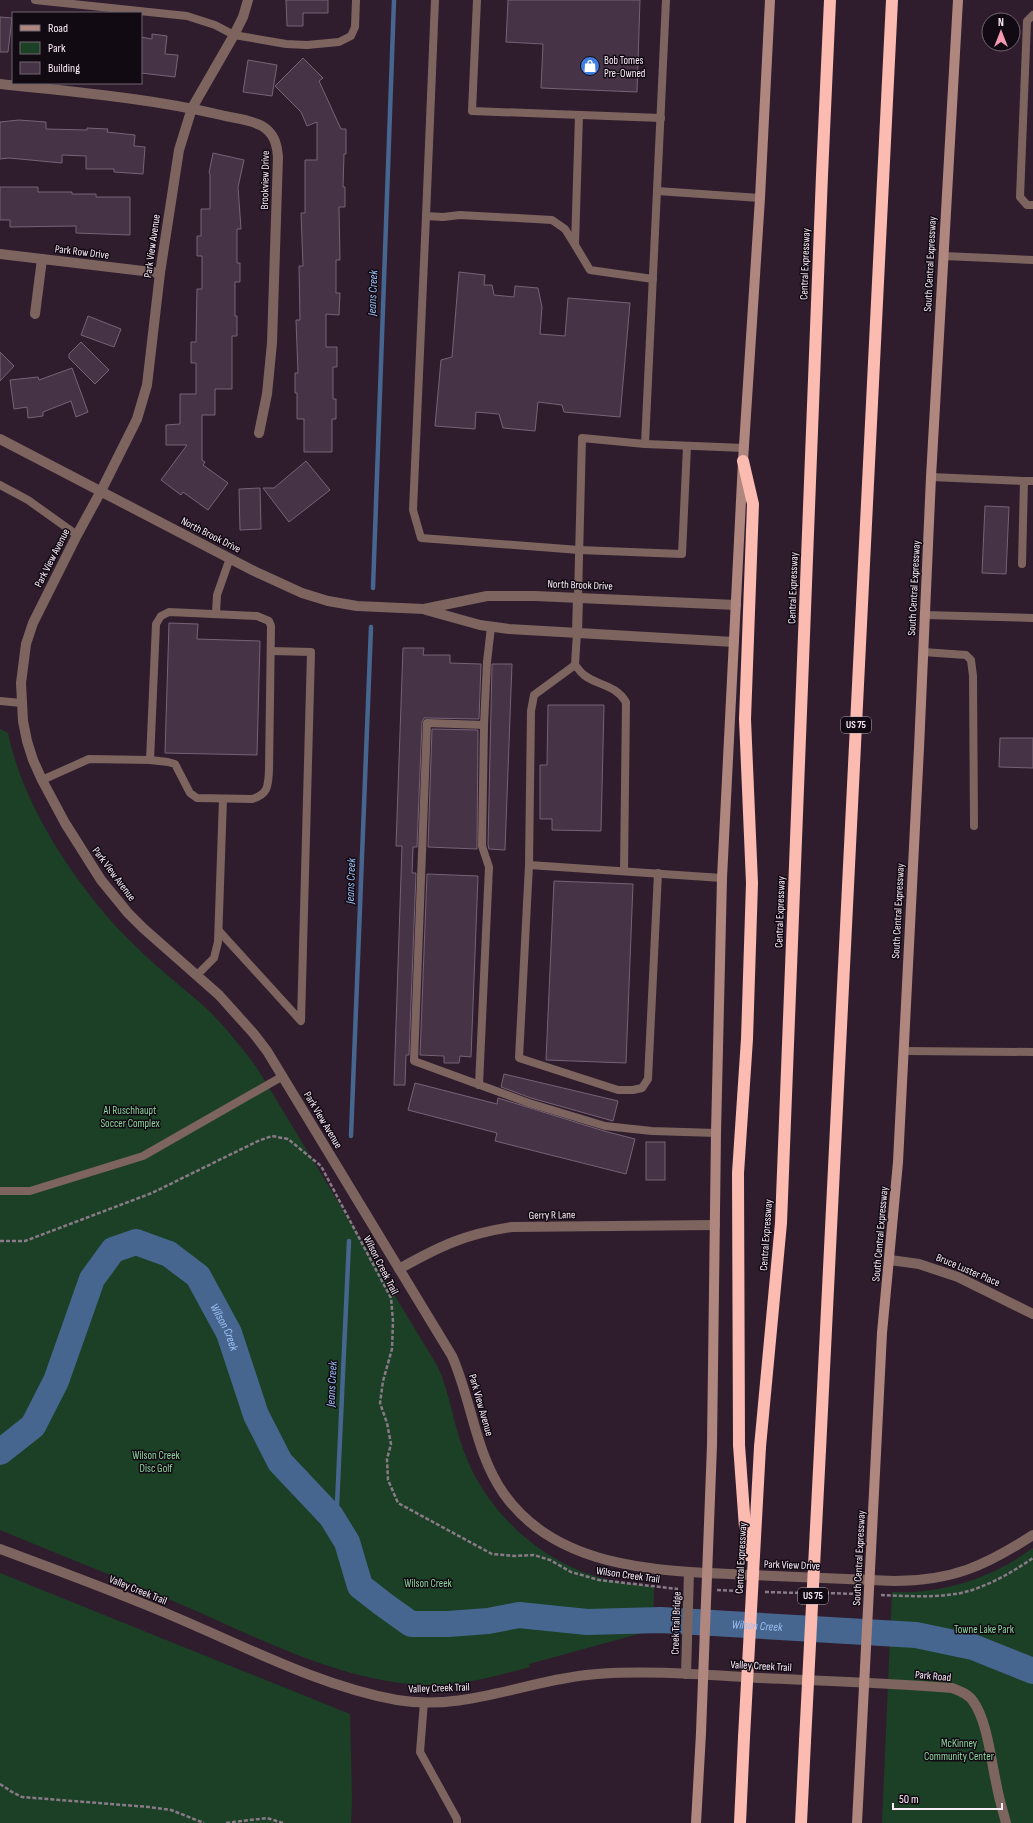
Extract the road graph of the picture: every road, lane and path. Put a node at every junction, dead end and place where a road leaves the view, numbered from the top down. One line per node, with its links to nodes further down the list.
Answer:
1 (35, 0): 12 (lane)
2 (248, 0): 12 (street, Park View Avenue)
3 (356, 0): 12 (lane)
4 (435, 0): 20 (lane)
5 (477, 0): 15 (lane)
6 (666, 0): 16 (lane)
7 (770, 0): 18 (main road)
8 (830, 0): 85 (highway, Central Expressway, bridge)
9 (892, 0): 96 (highway, US 75, bridge)
10 (958, 0): 23 (main road, South Central Expressway)
11 (1033, 15): 19 (lane)
12 (234, 35): 14 (street, Park View Avenue)
13 (0, 84): 14 (street, Brookview Drive)
14 (192, 108): 26 (street, Park View Avenue); 29 (street, Brookview Drive)
15 (579, 115): 16 (lane); 21 (lane)
16 (661, 118): 17 (lane)
17 (657, 191): 18 (lane); 27 (lane)
18 (760, 198): 33 (main road)
19 (1033, 205)
20 (426, 216): 21 (lane); 40 (lane)
21 (575, 245): 27 (lane)
22 (0, 254): 24 (street, Park Row Drive)
23 (943, 256): 25 (lane); 35 (main road, South Central Expressway)
24 (42, 259): 26 (street, Park Row Drive); 28 (street)
25 (1033, 260)
26 (160, 273): 38 (street, Park View Avenue)
27 (653, 279): 31 (lane)
28 (35, 314)
29 (259, 433)
30 (0, 440): 38 (street, North Brook Drive)
31 (645, 444): 32 (lane); 40 (lane)
32 (687, 446): 33 (lane); 40 (lane)
33 (744, 448): 34 (main road)
34 (743, 461): 44 (main road); 85 (highway, bridge)
35 (931, 478): 36 (lane); 47 (main road, South Central Expressway)
36 (1029, 481): 42 (lane)
37 (0, 485): 39 (lane)
38 (101, 492): 39 (street, Park View Avenue); 41 (street, North Brook Drive)
39 (77, 535): 56 (street, Park View Avenue)
40 (579, 550): 43 (lane)
41 (230, 558): 45 (street, North Brook Drive); 46 (lane)
42 (1022, 564)
43 (578, 597): 44 (street, North Brook Drive); 45 (street, North Brook Drive); 50 (street)
44 (736, 605): 51 (main road)
45 (424, 609): 49 (street, North Brook Drive)
46 (216, 613): 52 (lane); 58 (lane)
47 (924, 615): 48 (lane); 53 (main road, South Central Expressway)
48 (1033, 618)
49 (491, 627): 50 (street, North Brook Drive); 57 (lane)
50 (577, 632): 51 (street, North Brook Drive); 54 (lane)
51 (734, 642): 65 (main road)
52 (271, 651): 60 (lane); 66 (lane)
53 (923, 652): 61 (lane); 68 (main road, South Central Expressway)
54 (575, 665): 62 (lane); 63 (lane)
55 (0, 701): 56 (lane)
56 (22, 704): 59 (street, Park View Avenue)
57 (484, 725): 71 (lane); 71 (lane)
58 (150, 760): 59 (lane); 60 (lane)
59 (42, 780): 67 (street, Park View Avenue)
60 (223, 799): 66 (lane)
61 (974, 826)
62 (529, 865): 63 (lane); 64 (lane)
63 (624, 871): 64 (lane)
64 (658, 874): 65 (lane)
65 (722, 878): 72 (main road)
66 (219, 931): 67 (lane)
67 (198, 975): 70 (street, Park View Avenue)
68 (904, 1051): 69 (lane); 76 (main road, South Central Expressway)
69 (1033, 1052)
70 (283, 1076): 73 (lane); 77 (street, Park View Avenue)
71 (480, 1085): 72 (lane)
72 (716, 1132): 74 (main road)
73 (0, 1191)
74 (715, 1224): 77 (street, Gerry R Lane); 94 (main road, bridge)
75 (0, 1241): 84 (path, Wilson Creek Trail)
76 (890, 1260): 78 (street, Bruce Luster Place); 97 (main road, South Central Expressway, bridge)
77 (399, 1270): 83 (street, Park View Avenue)
78 (1033, 1314)
79 (1033, 1535): 83 (street, Park View Drive)
80 (0, 1548): 88 (street, Valley Creek Trail)
81 (1033, 1558): 82 (path)
82 (1018, 1568)
83 (689, 1572): 86 (street, Creek Trail Bridge)
84 (675, 1589)
85 (751, 1602): 95 (highway, Central Expressway, bridge)
86 (686, 1674): 87 (street, Valley Creek Trail); 88 (street, Valley Creek Trail)
87 (880, 1684): 98 (street, Park Road)
88 (424, 1702): 93 (lane)
89 (0, 1784): 90 (path)
90 (204, 1823)
91 (226, 1823): 92 (path)
92 (283, 1823)
93 (457, 1823)
94 (696, 1823)
95 (740, 1823)
96 (801, 1823)
97 (857, 1823)
98 (1006, 1823)

